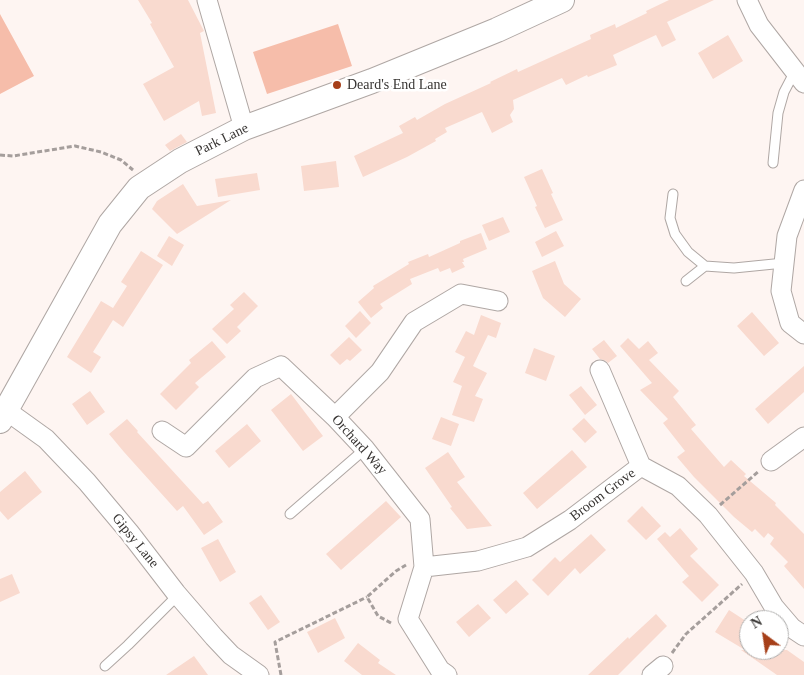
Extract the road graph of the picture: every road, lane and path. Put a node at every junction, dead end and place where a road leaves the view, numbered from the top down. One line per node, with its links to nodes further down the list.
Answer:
1 (207, 0): 5 (street)
2 (562, 0): 5 (street, Park Lane)
3 (747, 0): 4 (street)
4 (800, 77): 7 (lane)
5 (244, 128): 8 (street, Park Lane)
6 (0, 155): 8 (path)
7 (772, 163)
8 (148, 182): 17 (street, Park Lane)
9 (804, 190): 11 (street)
10 (673, 194): 12 (lane)
11 (784, 262): 12 (lane); 15 (street)
12 (705, 266): 13 (lane)
13 (686, 281)
14 (498, 301): 18 (street)
15 (804, 334)
16 (600, 370): 23 (street)
17 (3, 416): 28 (street, Gipsy Lane)
18 (335, 416): 19 (street, Orchard Way); 21 (street, Orchard Way)
19 (162, 430)
20 (804, 437): 22 (street)
21 (365, 449): 24 (lane); 26 (street, Orchard Way)
22 (771, 461): 25 (path)
23 (642, 466): 25 (street, Broom Grove); 26 (street, Broom Grove)
24 (290, 514)
25 (708, 515): 27 (street, Broom Grove)
26 (423, 560): 29 (path); 36 (street, Orchard Way)
27 (754, 572): 31 (street, Broom Grove); 33 (path)
28 (178, 595): 32 (lane); 34 (street, Gipsy Lane)
29 (368, 597): 30 (path); 35 (path)
30 (393, 625)
31 (804, 636)
32 (105, 666)
33 (661, 670)
34 (259, 675)
35 (281, 675)
36 (447, 675)

